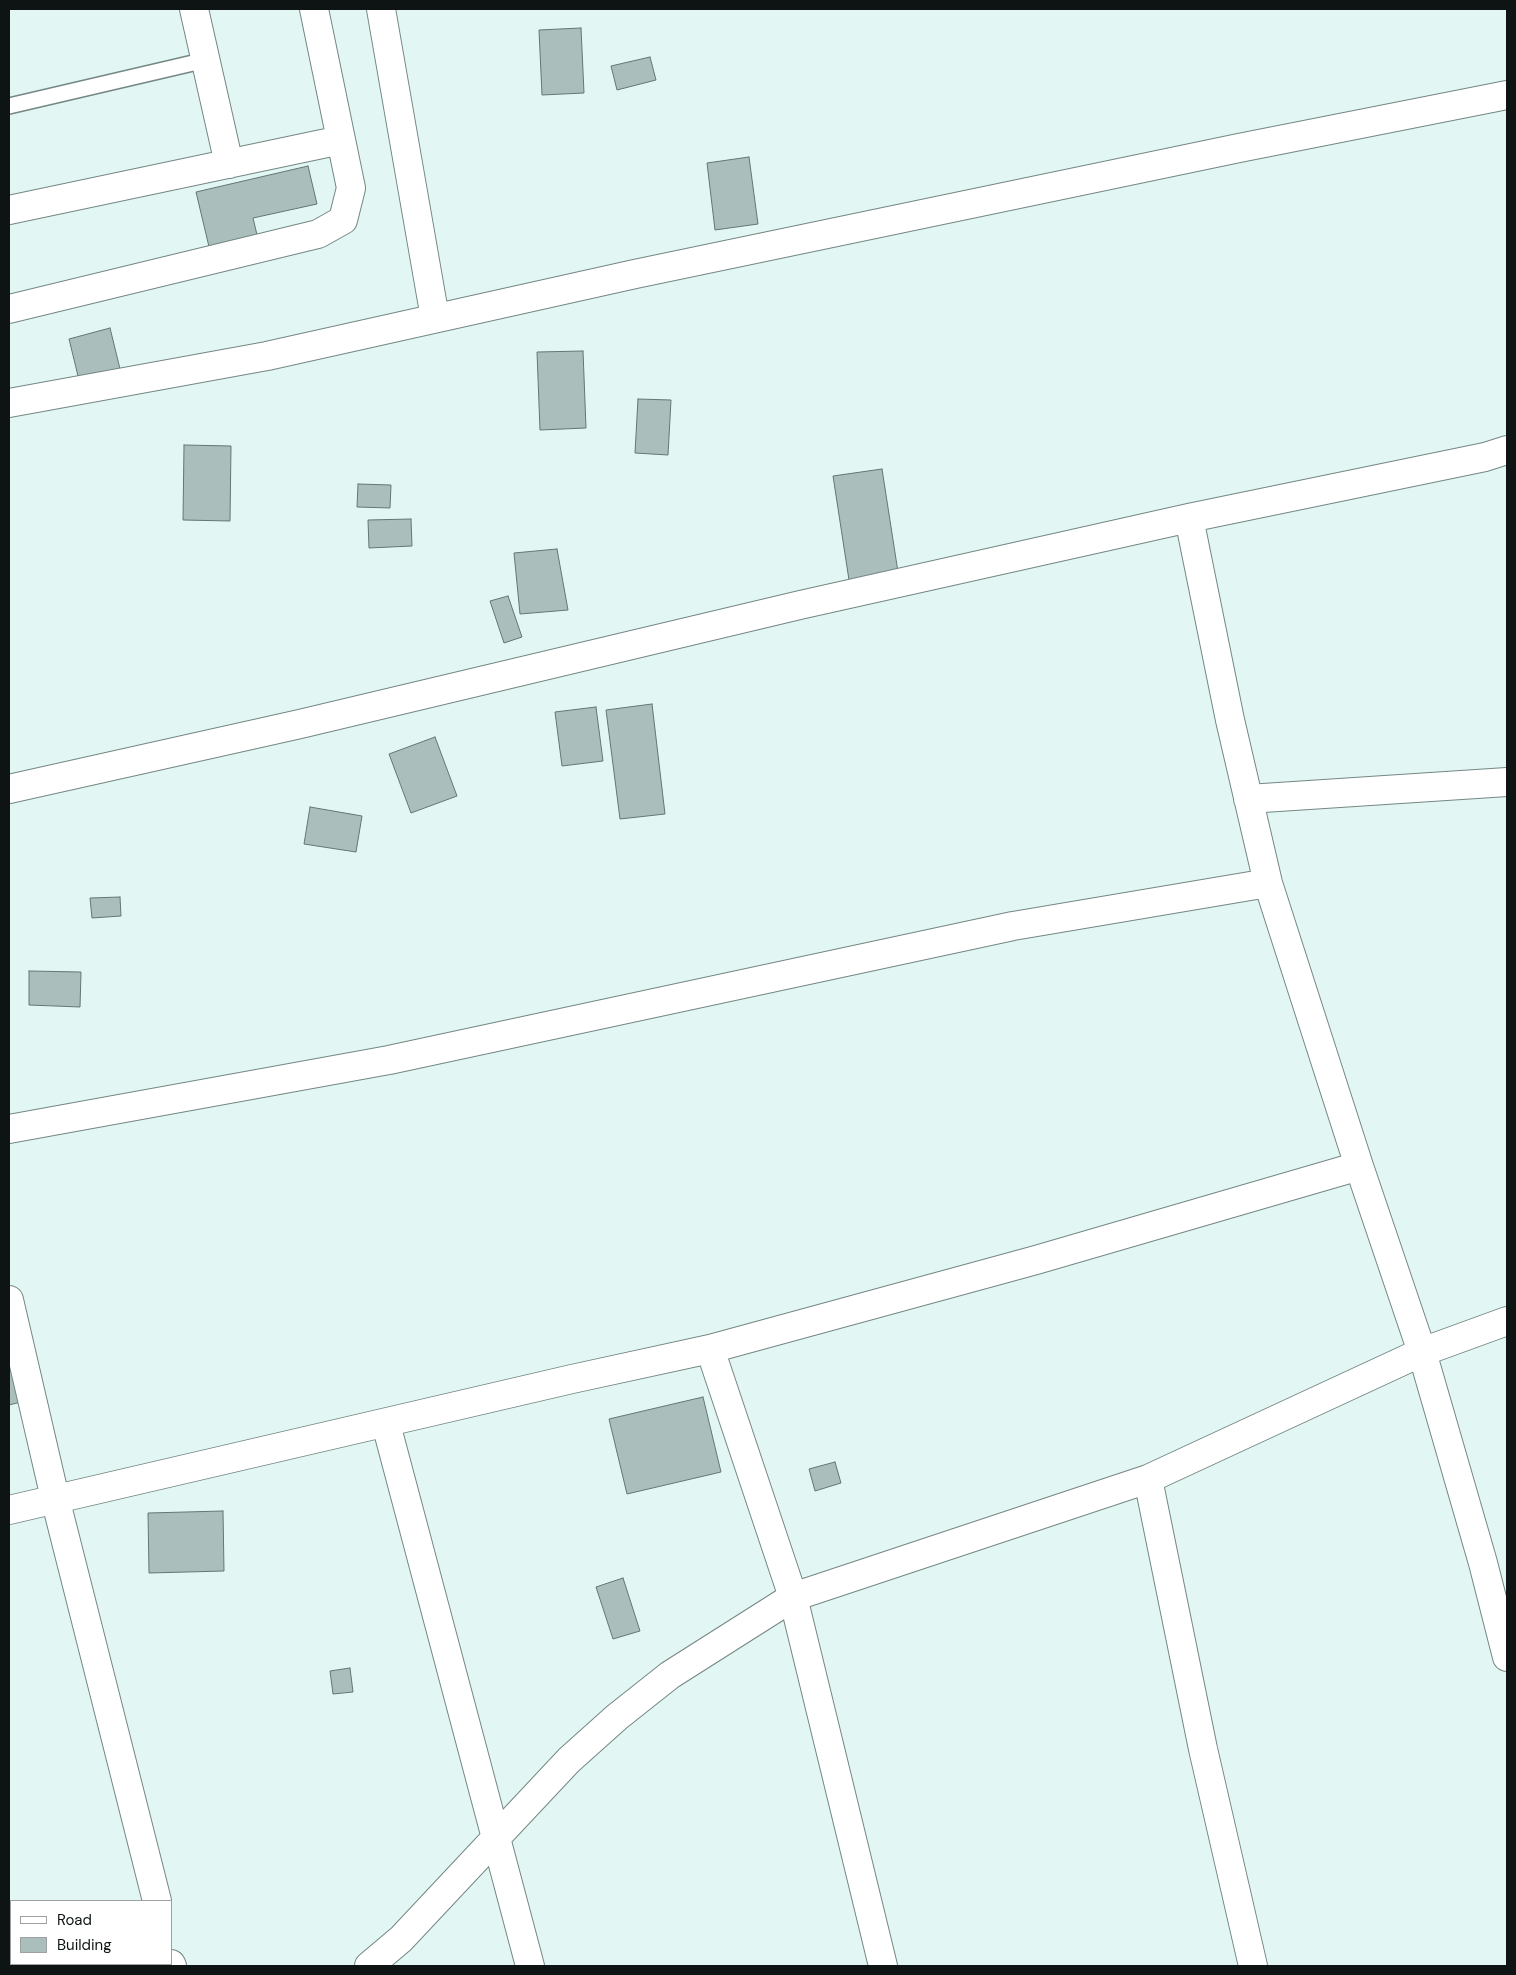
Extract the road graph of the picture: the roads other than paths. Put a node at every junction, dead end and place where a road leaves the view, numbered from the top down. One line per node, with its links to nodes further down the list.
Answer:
1 (194, 9): 4 (street)
2 (314, 9): 7 (street)
3 (381, 9): 11 (street)
4 (206, 60): 6 (lane); 8 (street)
5 (1507, 95): 11 (street)
6 (9, 106)
7 (341, 140): 8 (street); 10 (street)
8 (229, 164): 9 (street)
9 (9, 210)
10 (9, 309)
11 (435, 318): 12 (street)
12 (9, 403)
13 (1507, 450): 14 (street)
14 (1189, 518): 16 (street); 17 (street)
15 (1507, 782): 17 (street)
16 (9, 788)
17 (1248, 799): 18 (street)
18 (1268, 883): 19 (street); 20 (street)
19 (9, 1129)
20 (1358, 1166): 23 (street); 24 (street)
21 (9, 1300): 27 (street)
22 (1507, 1321): 24 (street)
23 (710, 1349): 25 (street); 29 (street)
24 (1422, 1352): 26 (street); 30 (street)
25 (386, 1424): 27 (street); 31 (street)
26 (1148, 1479): 29 (street); 36 (street)
27 (56, 1498): 28 (street); 32 (street)
28 (9, 1510)
29 (793, 1597): 31 (street); 35 (street)
30 (1507, 1657)
31 (495, 1840): 33 (street); 34 (street)
32 (157, 1900)
33 (369, 1966)
34 (530, 1966)
35 (883, 1966)
36 (1253, 1966)

